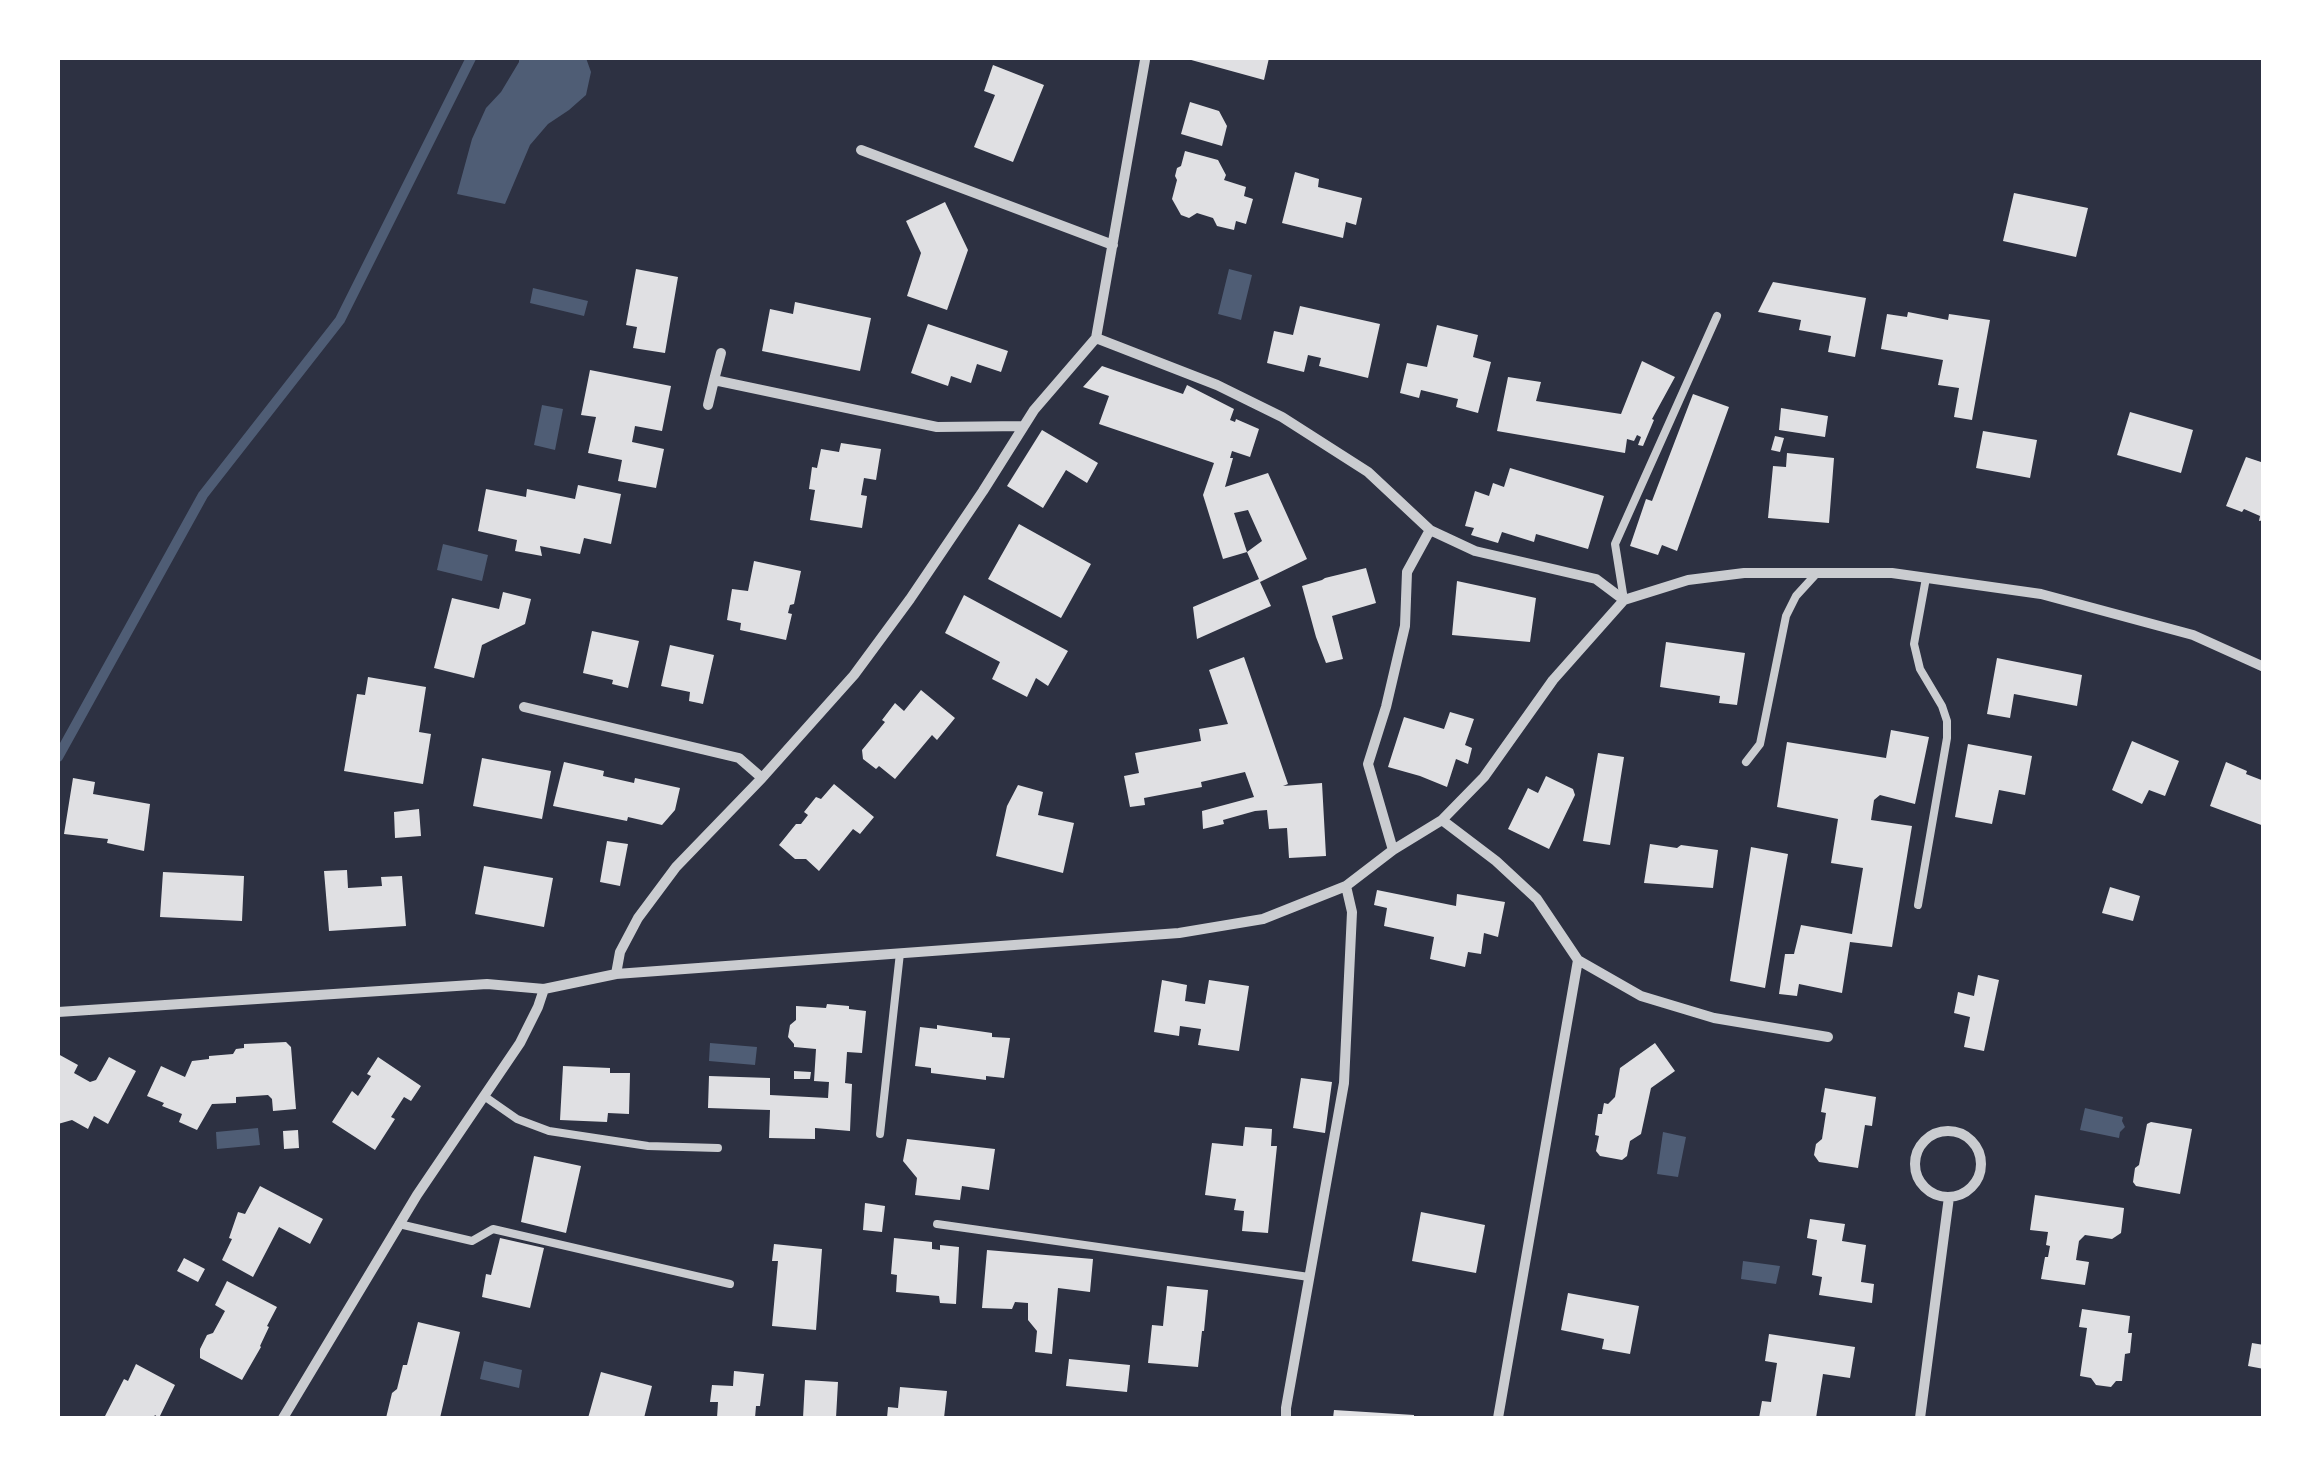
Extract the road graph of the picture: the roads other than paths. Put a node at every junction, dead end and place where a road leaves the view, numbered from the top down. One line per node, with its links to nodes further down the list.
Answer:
1 (1145, 60): 3 (street)
2 (860, 150): 3 (street)
3 (1112, 245): 5 (street)
4 (1716, 316): 13 (lane)
5 (1096, 338): 9 (street); 10 (street)
6 (721, 353): 7 (street)
7 (714, 380): 8 (street); 9 (street)
8 (708, 405)
9 (1024, 426): 17 (street)
10 (1430, 530): 13 (street); 19 (street)
11 (1818, 573): 12 (street); 13 (street); 16 (lane)
12 (1926, 578): 14 (street); 21 (lane)
13 (1624, 600): 18 (street)
14 (2264, 668)
15 (524, 707): 17 (street)
16 (1746, 762)
17 (762, 778): 24 (street)
18 (1442, 820): 19 (street); 23 (street)
19 (1393, 850): 20 (street)
20 (1346, 886): 22 (street); 34 (street)
21 (1918, 905)
22 (900, 953): 24 (street); 29 (lane)
23 (1578, 960): 27 (street); 38 (street)
24 (616, 974): 25 (street)
25 (544, 988): 26 (street); 28 (street)
26 (58, 1012)
27 (1828, 1037)
28 (484, 1096): 30 (lane); 32 (street)
29 (880, 1134)
30 (718, 1148)
31 (1949, 1197): 31 (street); 39 (street)
32 (399, 1224): 35 (lane); 36 (street)
33 (937, 1224): 34 (lane)
34 (1309, 1277): 37 (street)
35 (730, 1284)
36 (283, 1418)
37 (1286, 1418)
38 (1498, 1418)
39 (1920, 1418)

